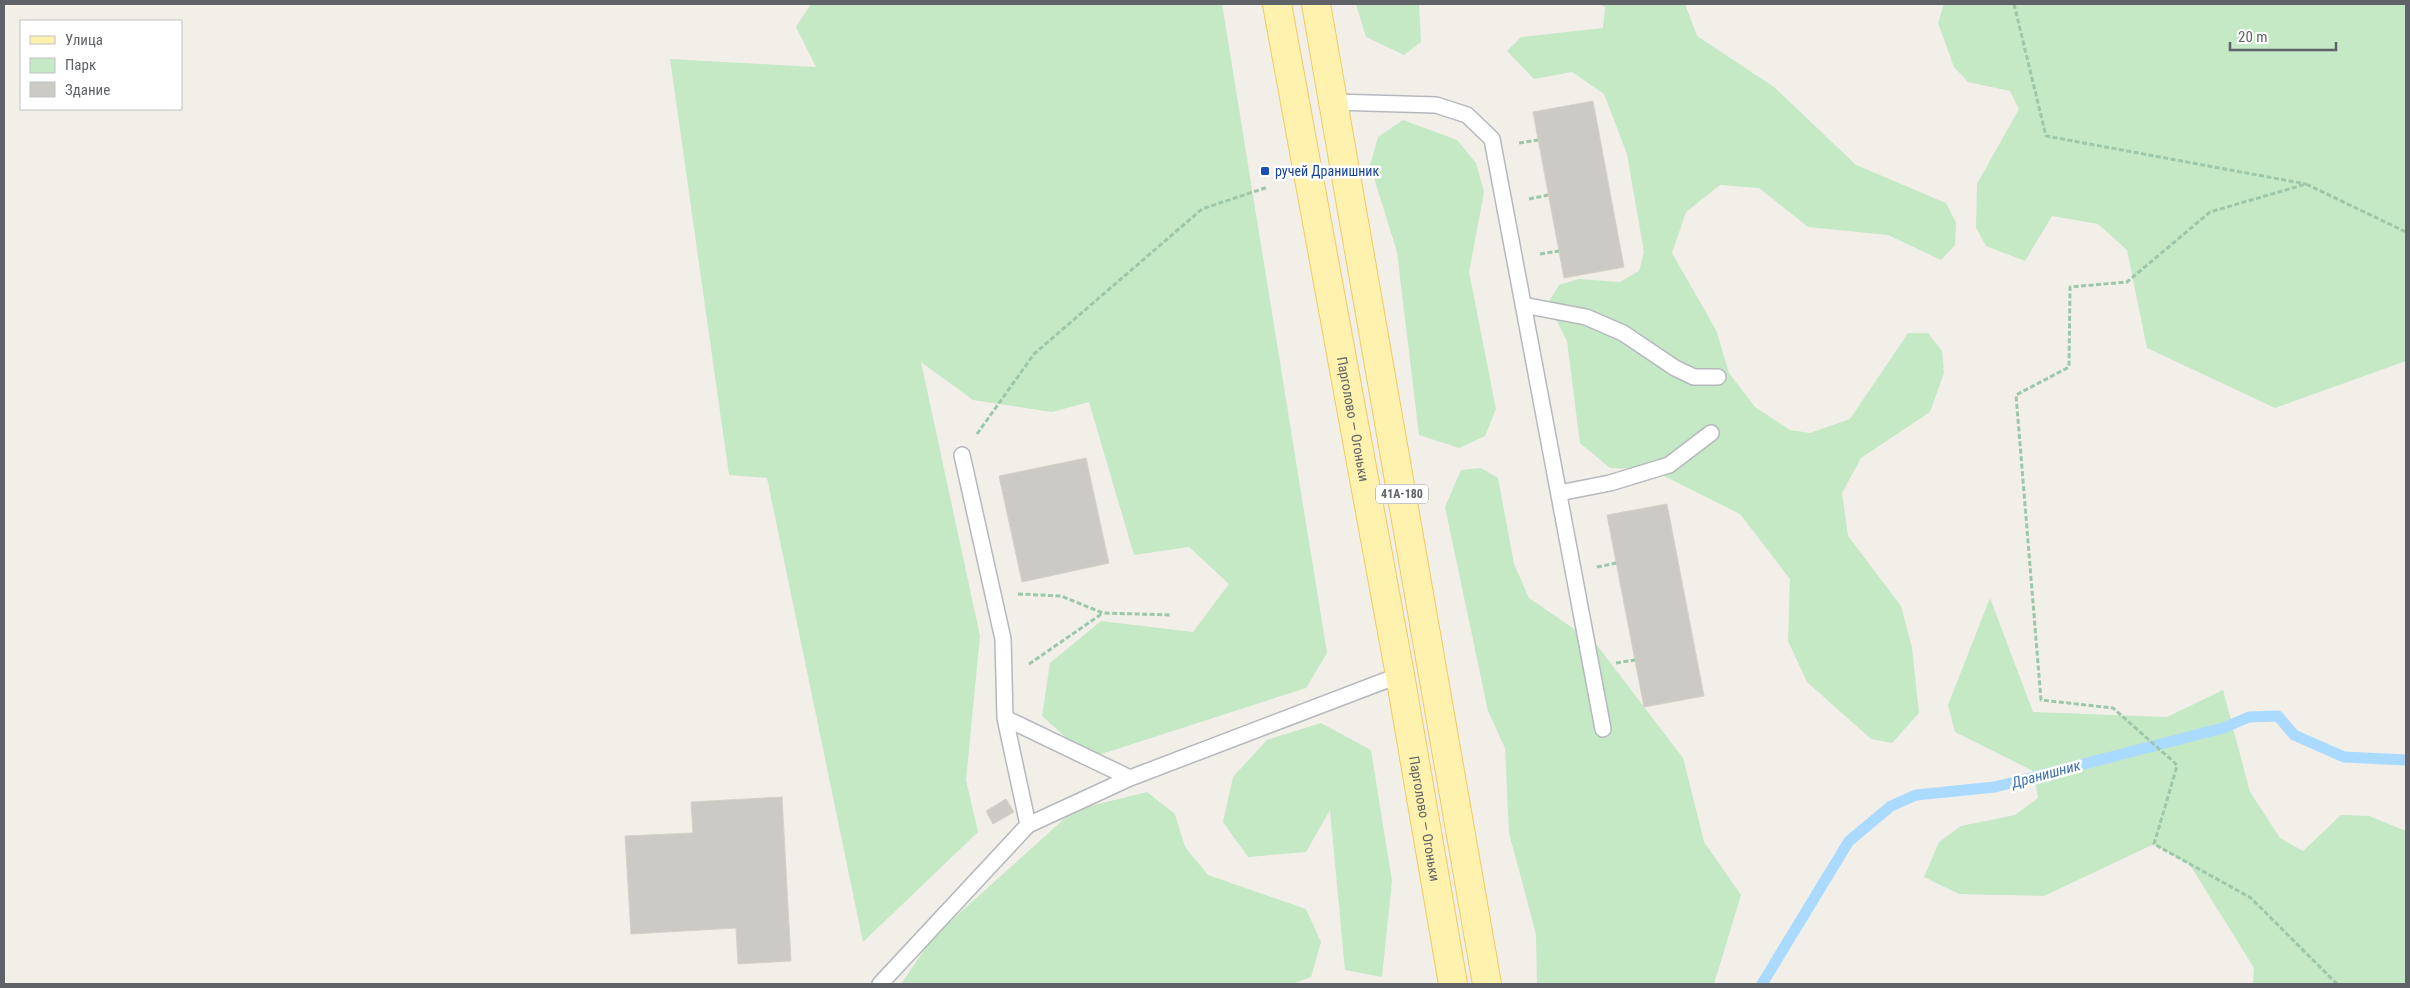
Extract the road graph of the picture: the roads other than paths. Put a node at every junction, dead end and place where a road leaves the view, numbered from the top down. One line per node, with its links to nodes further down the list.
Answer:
1 (1277, 4): 9 (main road, Парголово — Огоньки / 41А-180)
2 (1316, 4): 3 (main road, 41А-180)
3 (1334, 102): 4 (lane); 16 (main road, 41А-180)
4 (1523, 305): 5 (lane); 8 (lane)
5 (1718, 377)
6 (1711, 433): 8 (lane)
7 (962, 455): 10 (lane)
8 (1559, 493): 11 (lane)
9 (1400, 675): 12 (lane); 15 (main road, Парголово — Огоньки / 41А-180)
10 (1005, 718): 12 (lane); 13 (lane)
11 (1603, 729)
12 (1130, 778): 13 (lane)
13 (1028, 824): 14 (lane)
14 (880, 984)
15 (1453, 984)
16 (1488, 984)

